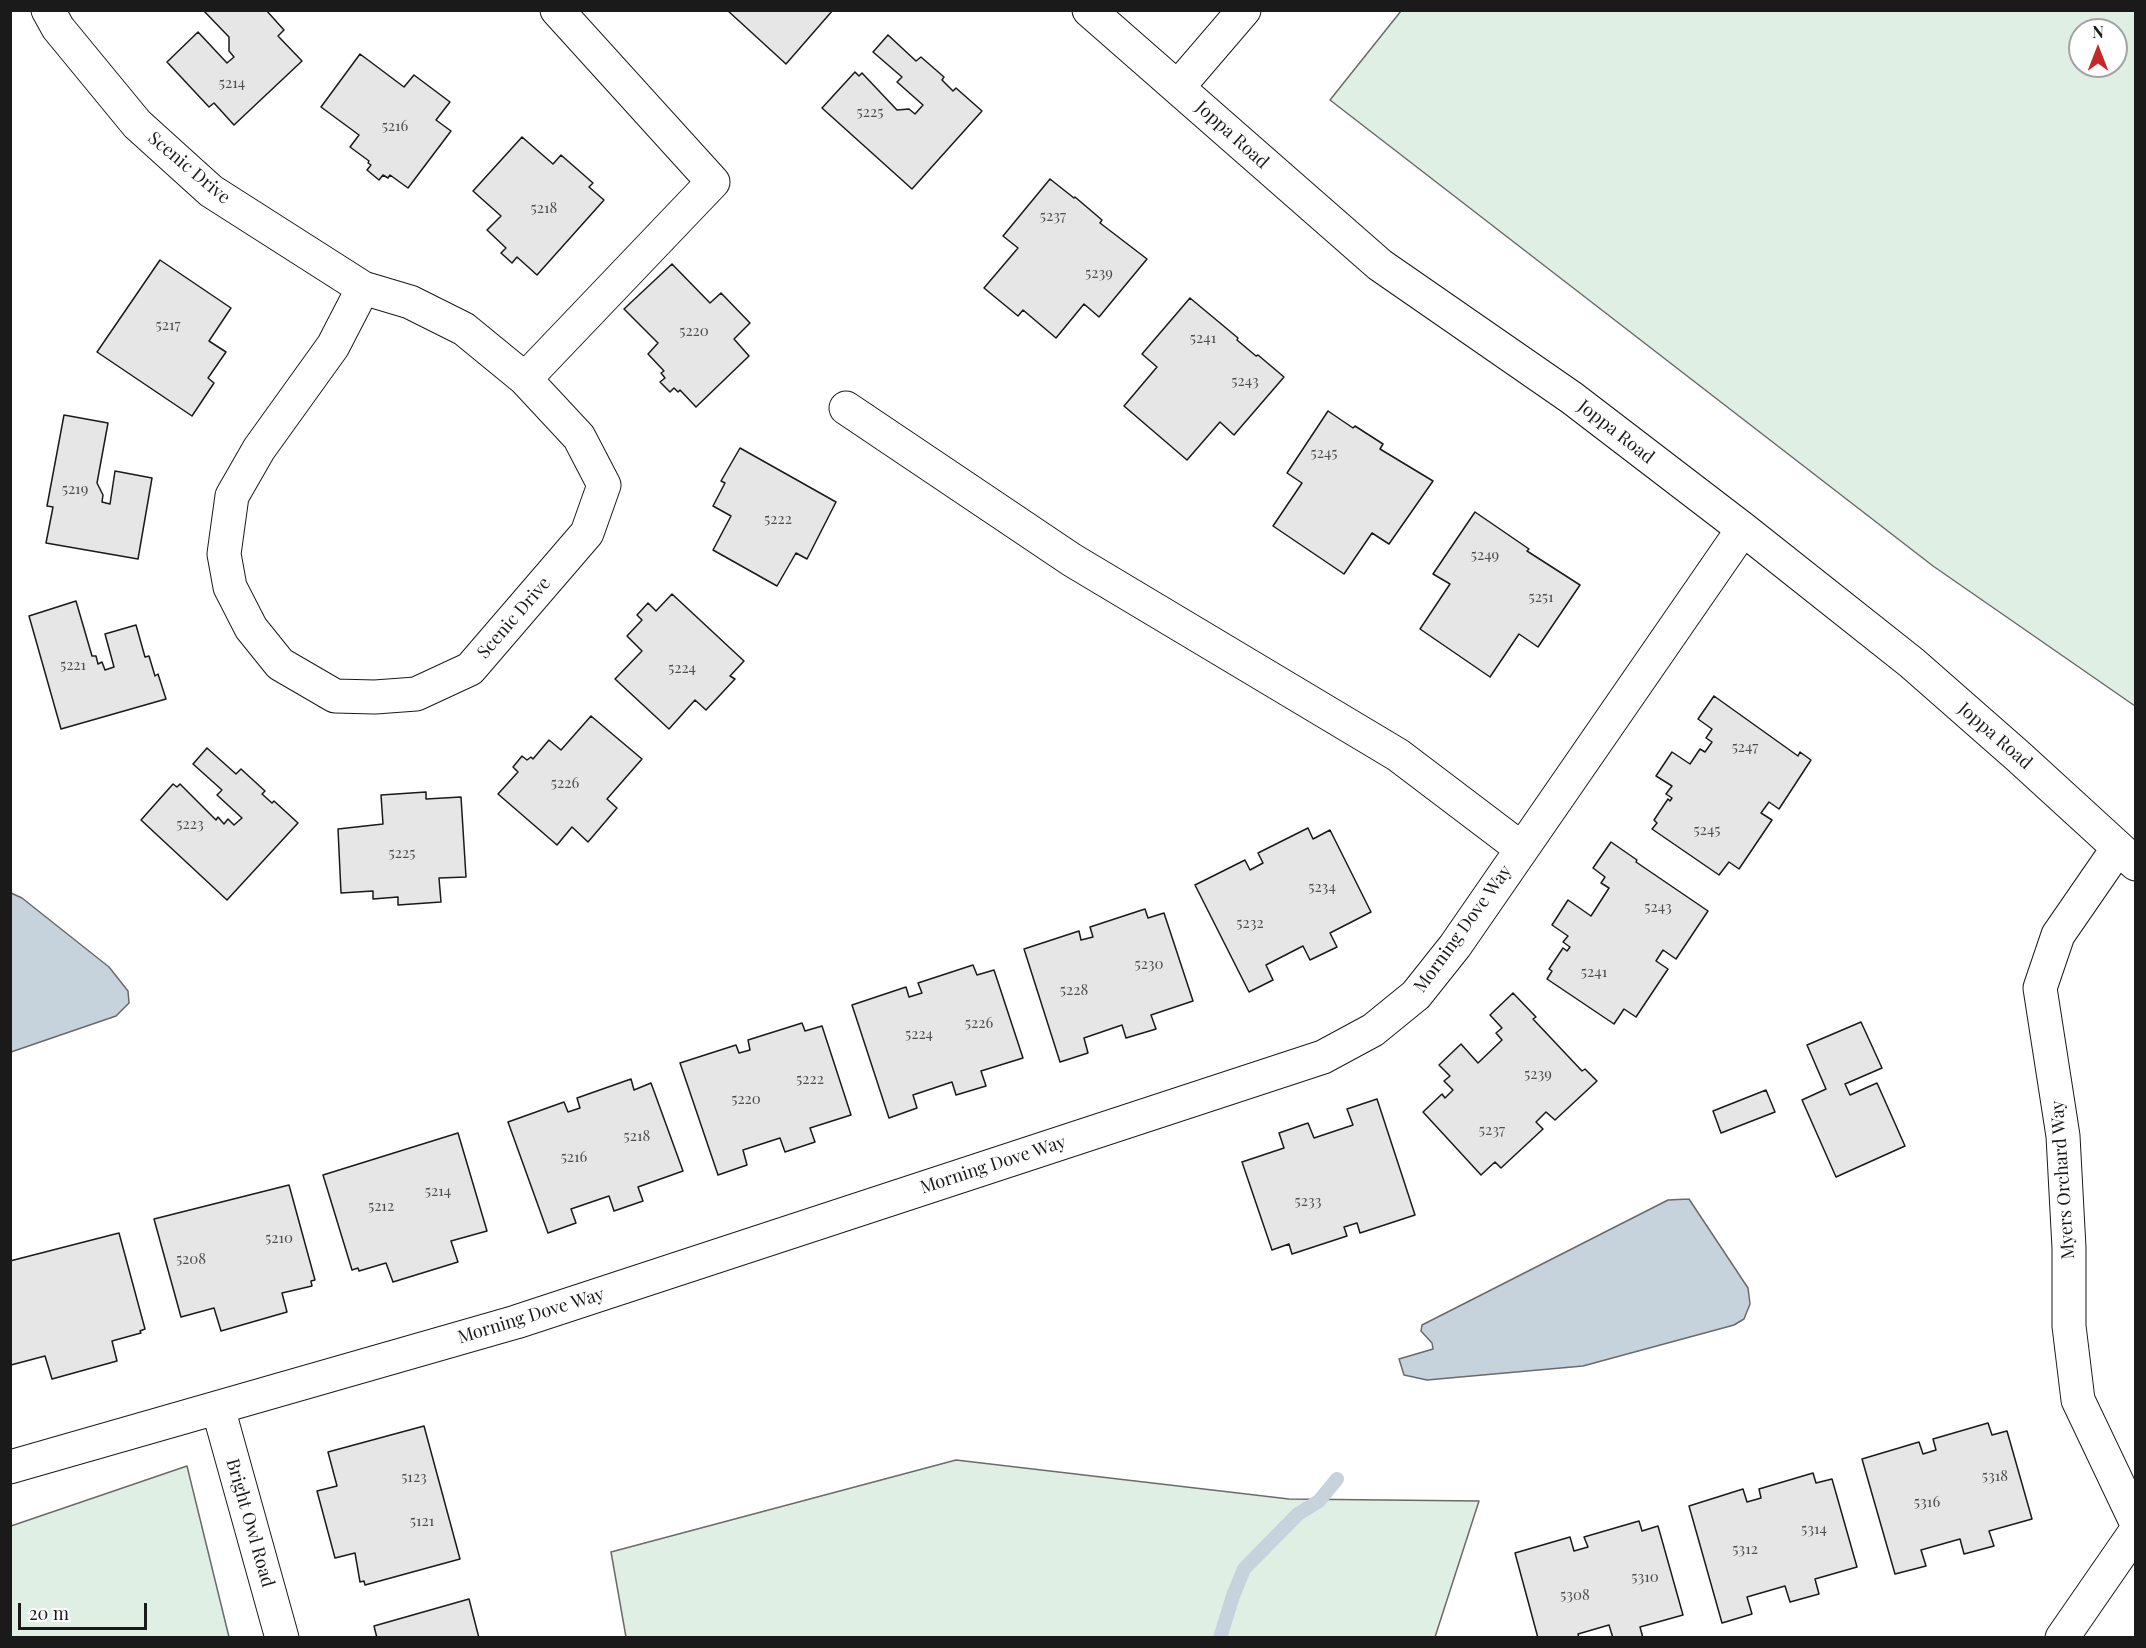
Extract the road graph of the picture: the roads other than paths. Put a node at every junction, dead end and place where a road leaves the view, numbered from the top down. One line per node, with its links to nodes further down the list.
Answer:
1 (48, 10): 6 (street, Scenic Drive)
2 (557, 10): 7 (street)
3 (1089, 10): 5 (street, Joppa Road)
4 (1244, 10): 5 (street)
5 (1178, 87): 9 (street, Joppa Road)
6 (363, 288): 7 (street, Scenic Drive); 7 (street, Scenic Drive)
7 (525, 379)
8 (846, 408): 10 (street)
9 (1743, 529): 10 (street, Morning Dove Way); 11 (street, Joppa Road)
10 (1522, 849): 12 (street, Morning Dove Way)
11 (2127, 856): 14 (street, Myers Orchard Way)
12 (218, 1408): 13 (street, Morning Dove Way); 16 (street, Bright Owl Road)
13 (10, 1467)
14 (2136, 1522)
15 (2136, 1531): 17 (street)
16 (282, 1638)
17 (2062, 1638)

